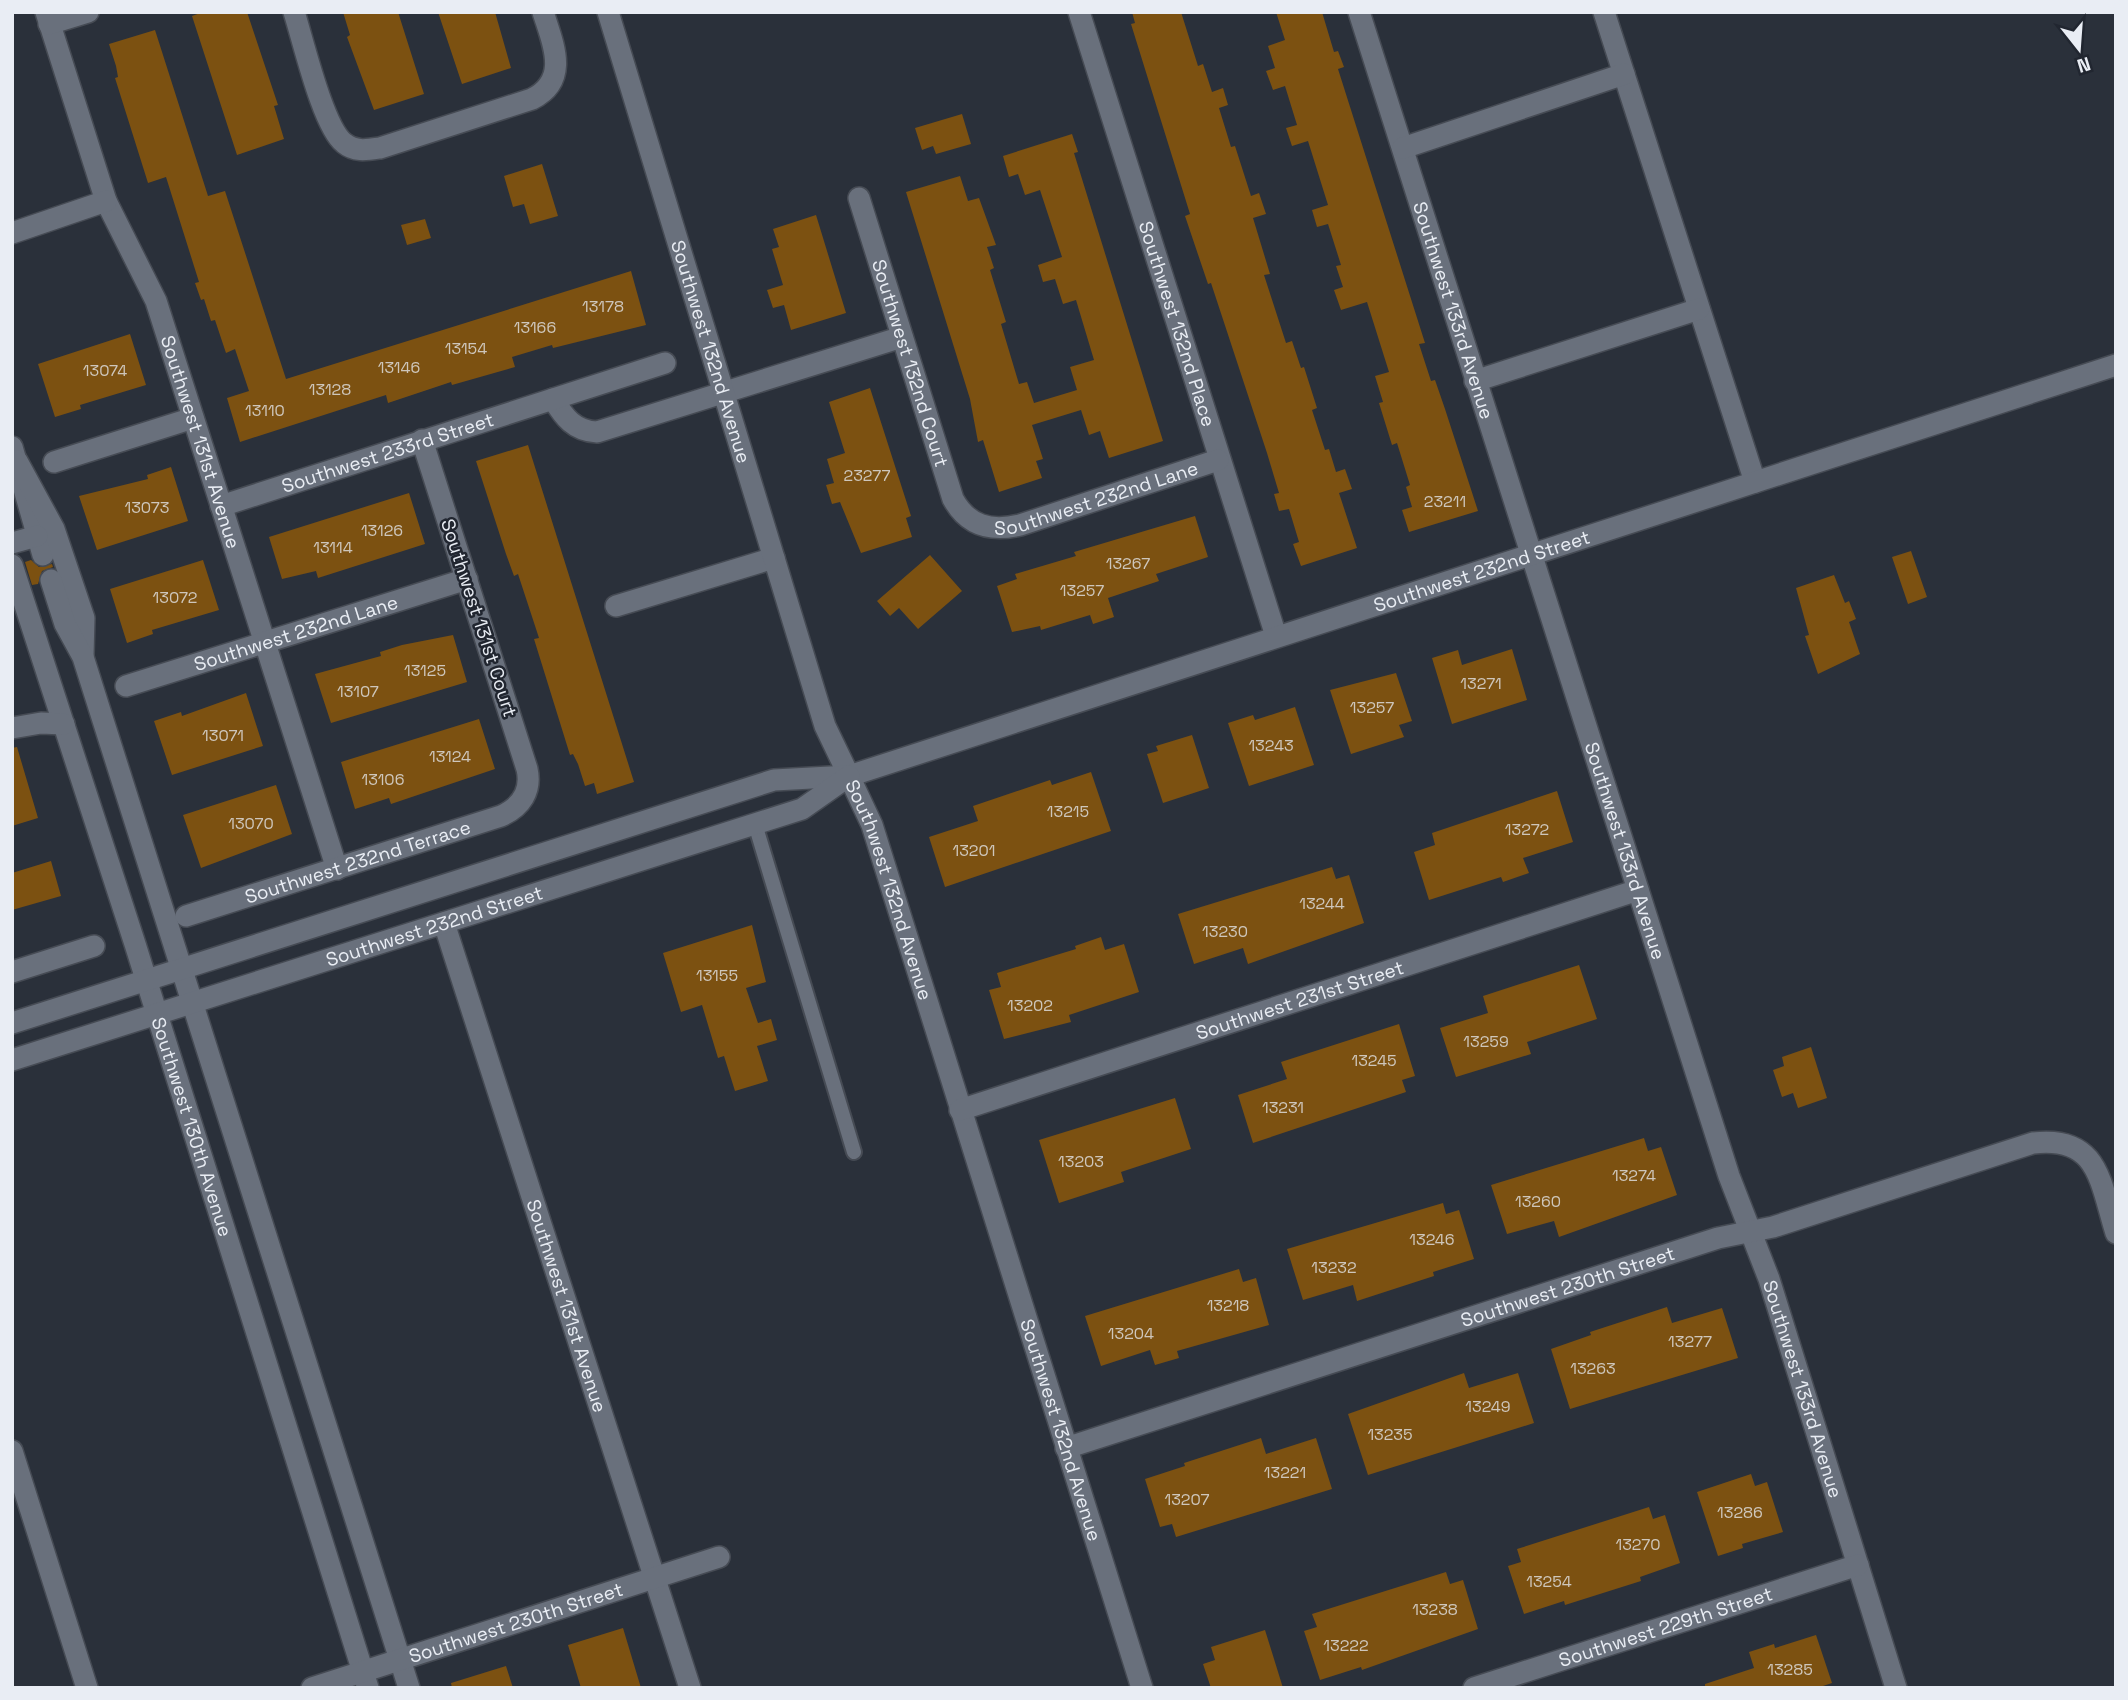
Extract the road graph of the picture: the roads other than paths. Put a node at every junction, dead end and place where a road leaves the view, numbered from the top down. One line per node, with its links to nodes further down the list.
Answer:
1 (88, 12): 8 (street)
2 (294, 12): 3 (street)
3 (543, 12)
4 (608, 12): 19 (street, Southwest 132nd Avenue)
5 (1079, 12): 24 (street, Southwest 132nd Place)
6 (1359, 12): 10 (street, Southwest 133rd Avenue)
7 (1604, 12): 9 (street)
8 (47, 18): 12 (street, Southwest 131st Avenue)
9 (1624, 74): 10 (street); 14 (street)
10 (1403, 148): 18 (street, Southwest 133rd Avenue)
11 (859, 198): 15 (street, Southwest 132nd Court)
12 (106, 201): 13 (street); 21 (street, Southwest 131st Avenue)
13 (12, 233)
14 (1699, 309): 18 (street); 26 (street)
15 (902, 337): 19 (street); 28 (street, Southwest 132nd Court)
16 (665, 363): 20 (street, Southwest 233rd Street)
17 (2116, 365): 26 (street, Southwest 232nd Street)
18 (1475, 381): 30 (street, Southwest 133rd Avenue)
19 (724, 393): 20 (street); 31 (street, Southwest 132nd Avenue)
20 (553, 399): 22 (street, Southwest 233rd Street)
21 (193, 418): 25 (street); 27 (street, Southwest 131st Avenue)
22 (422, 440): 27 (street, Southwest 233rd Street); 33 (street, Southwest 131st Court)
23 (14, 454): 29 (street, Southwest 130th Avenue); 38 (street, Southwest 130th Avenue)
24 (1218, 460): 28 (street, Southwest 232nd Lane); 36 (street, Southwest 132nd Place)
25 (54, 462)
26 (1755, 482): 30 (street, Southwest 232nd Street)
27 (221, 506): 37 (street, Southwest 131st Avenue)
28 (974, 523)
29 (12, 544)
30 (1531, 554): 36 (street, Southwest 232nd Street); 46 (street, Southwest 133rd Avenue)
31 (774, 558): 35 (street); 42 (street, Southwest 132nd Avenue)
32 (12, 565): 40 (street, Southwest 130th Avenue)
33 (467, 579): 37 (street, Southwest 232nd Lane); 43 (street, Southwest 131st Court)
34 (51, 580): 38 (street, Southwest 130th Avenue)
35 (616, 606)
36 (1276, 636): 42 (street, Southwest 232nd Street)
37 (264, 643): 39 (street, Southwest 232nd Lane); 45 (street, Southwest 131st Avenue)
38 (83, 657): 50 (street, Southwest 130th Avenue)
39 (126, 686)
40 (64, 724): 41 (street); 52 (street, Southwest 130th Avenue)
41 (12, 728)
42 (849, 776): 44 (street, Southwest 232nd Street); 50 (street, Southwest 232nd Street); 57 (street, Southwest 132nd Avenue)
43 (524, 798): 45 (street, Southwest 232nd Terrace)
44 (755, 824): 48 (street, Southwest 232nd Street); 58 (lane)
45 (337, 869): 47 (street, Southwest 232nd Terrace)
46 (1638, 891): 57 (street, Southwest 231st Street); 59 (street, Southwest 133rd Avenue)
47 (186, 916)
48 (444, 923): 53 (street, Southwest 232nd Street); 65 (street, Southwest 131st Avenue)
49 (94, 946): 51 (street)
50 (181, 969): 52 (street, Southwest 232nd Street); 53 (street, Southwest 130th Avenue)
51 (12, 972)
52 (146, 980): 54 (street, Southwest 130th Avenue); 55 (street, Southwest 232nd Street)
53 (191, 1003): 54 (street, Southwest 232nd Street); 66 (street, Southwest 130th Avenue)
54 (156, 1014): 56 (street, Southwest 232nd Street); 67 (street, Southwest 130th Avenue)
55 (12, 1023)
56 (12, 1060)
57 (960, 1110): 61 (street, Southwest 132nd Avenue)
58 (854, 1152)
59 (1748, 1230): 60 (street, Southwest 230th Street); 61 (street, Southwest 230th Street); 64 (street, Southwest 133rd Avenue)
60 (2116, 1233)
61 (1066, 1448): 72 (street, Southwest 132nd Avenue)
62 (12, 1451): 68 (street)
63 (719, 1557): 65 (street, Southwest 230th Street)
64 (1858, 1565): 73 (street, Southwest 229th Street); 74 (street, Southwest 133rd Avenue)
65 (654, 1577): 66 (street, Southwest 230th Street); 71 (street, Southwest 131st Avenue)
66 (399, 1660): 67 (street, Southwest 230th Street); 70 (street, Southwest 130th Avenue)
67 (365, 1680): 69 (street, Southwest 230th Street)
68 (87, 1688)
69 (312, 1688)
70 (408, 1688)
71 (690, 1688)
72 (1142, 1688)
73 (1474, 1688)
74 (1896, 1688)

